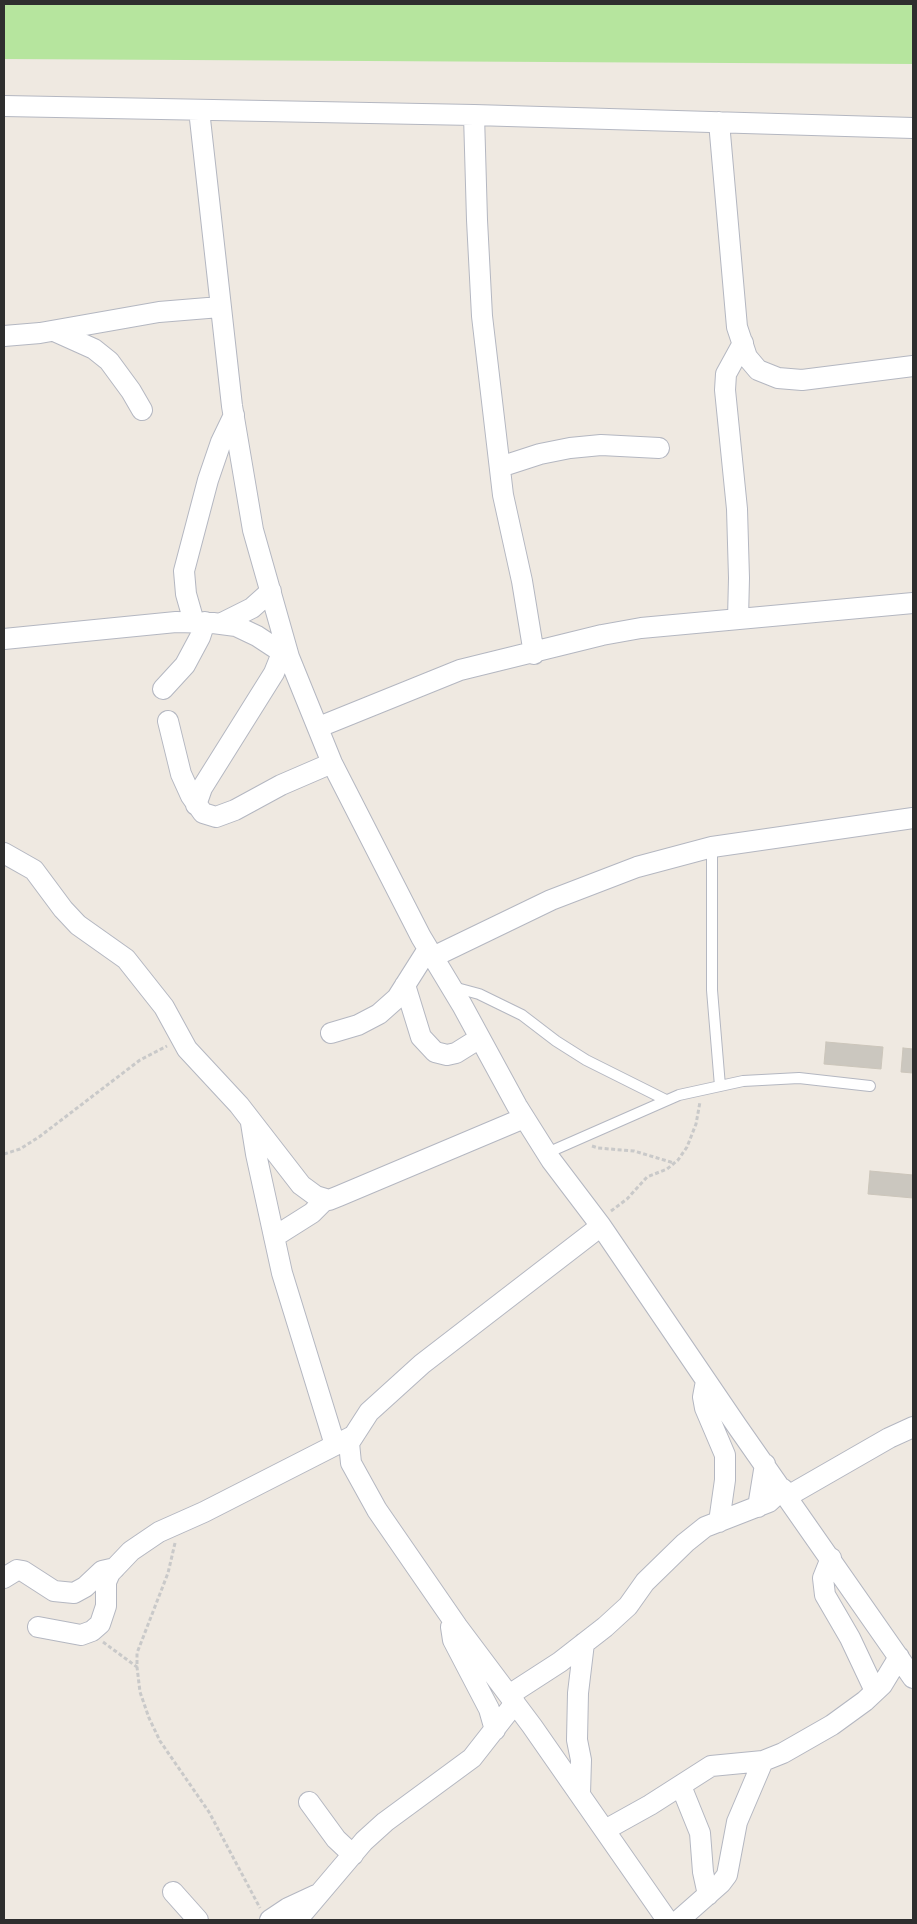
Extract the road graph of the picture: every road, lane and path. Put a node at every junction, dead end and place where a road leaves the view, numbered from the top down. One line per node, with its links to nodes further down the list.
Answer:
1 (4, 106): 2 (street)
2 (199, 110): 3 (street); 6 (street)
3 (474, 115): 4 (street); 14 (street)
4 (719, 122): 5 (street); 9 (street)
5 (913, 128)
6 (220, 307): 7 (street); 12 (street)
7 (54, 331): 8 (street); 11 (street)
8 (4, 336)
9 (743, 344): 10 (street); 17 (street)
10 (913, 366)
11 (142, 410)
12 (234, 415): 15 (street); 18 (street)
13 (659, 448): 14 (street)
14 (500, 467): 20 (street)
15 (270, 591): 18 (street); 21 (street)
16 (913, 603): 17 (street)
17 (738, 619): 20 (street)
18 (207, 623): 19 (street); 21 (street); 22 (street)
19 (4, 638)
20 (534, 654): 24 (street)
21 (286, 655): 24 (street); 26 (street)
22 (163, 689)
23 (168, 722): 26 (street)
24 (319, 728): 25 (street)
25 (332, 763): 26 (street); 30 (street)
26 (196, 805)
27 (913, 818): 28 (street)
28 (712, 847): 30 (street); 36 (lane)
29 (4, 853): 35 (street)
30 (430, 953): 31 (street); 32 (street)
31 (405, 985): 33 (street); 34 (street)
32 (450, 986): 34 (street); 39 (lane)
33 (331, 1033)
34 (480, 1038): 40 (street)
35 (182, 1039): 41 (street); 43 (path)
36 (720, 1086): 37 (lane); 38 (lane)
37 (870, 1086)
38 (702, 1090): 39 (lane); 45 (path)
39 (666, 1100): 42 (lane)
40 (524, 1118): 44 (street); 46 (street)
41 (251, 1121): 46 (street); 48 (street)
42 (581, 1138): 44 (lane); 45 (path)
43 (4, 1154)
44 (547, 1154): 47 (street)
45 (674, 1163): 47 (path)
46 (326, 1198): 48 (street)
47 (597, 1220): 49 (street); 51 (street)
48 (274, 1237): 51 (street)
49 (706, 1381): 52 (street); 55 (street)
50 (913, 1427): 53 (street)
51 (344, 1440): 56 (street); 60 (street)
52 (765, 1464): 53 (street); 54 (street)
53 (785, 1492): 54 (street); 57 (street)
54 (758, 1507): 55 (street)
55 (719, 1522): 63 (street)
56 (177, 1524): 58 (street); 65 (path)
57 (831, 1558): 64 (street); 66 (street)
58 (115, 1568): 59 (street); 62 (street)
59 (4, 1578)
60 (449, 1615): 67 (street); 68 (street)
61 (38, 1628): 62 (street)
62 (92, 1631): 65 (path)
63 (584, 1643): 67 (street); 71 (street)
64 (907, 1664): 66 (street)
65 (136, 1667): 78 (path)
66 (875, 1691): 69 (street)
67 (512, 1699): 68 (street); 71 (street)
68 (495, 1730): 74 (street)
69 (763, 1761): 70 (street); 77 (street)
70 (681, 1786): 73 (street); 77 (street)
71 (580, 1794): 73 (street)
72 (309, 1802): 74 (street)
73 (605, 1830): 81 (street)
74 (353, 1855): 76 (street)
75 (173, 1892): 79 (street)
76 (319, 1894): 78 (street); 80 (street)
77 (708, 1895): 82 (street)
78 (266, 1917)
79 (198, 1920)
80 (297, 1920)
81 (667, 1920)
82 (679, 1920)

